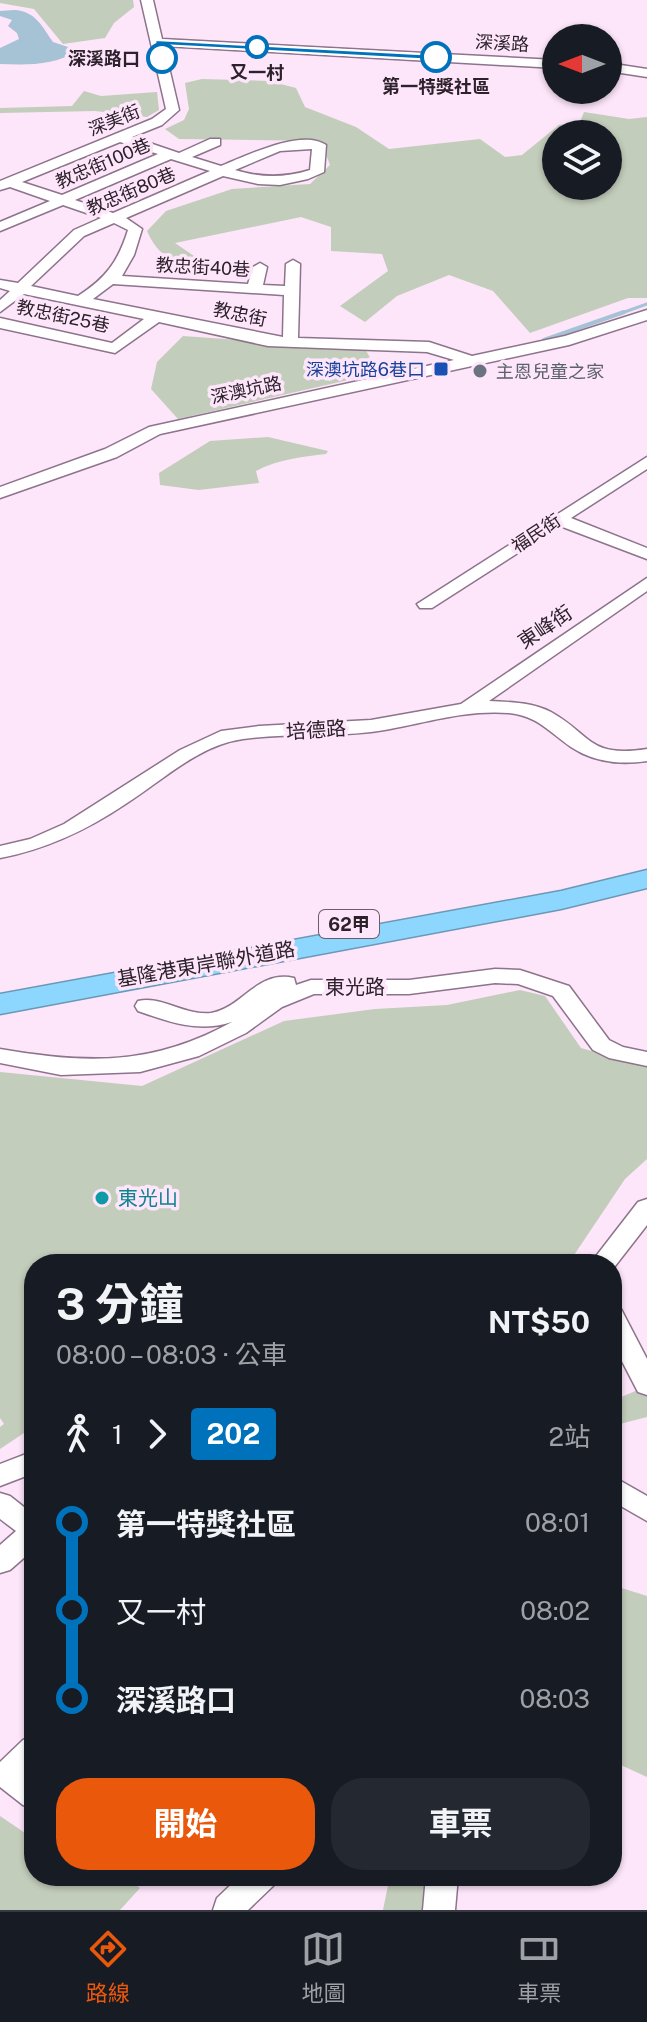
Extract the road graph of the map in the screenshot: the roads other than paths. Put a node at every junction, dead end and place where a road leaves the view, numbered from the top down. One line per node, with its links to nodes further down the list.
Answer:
1 (147, 0): 2 (street)
2 (158, 42): 3 (street, 深溪路); 6 (street, 深美街)
3 (542, 63)
4 (622, 69): 5 (street)
5 (647, 73)
6 (119, 137): 8 (street, 教忠街100巷); 10 (street, 深美街)
7 (215, 142): 8 (street)
8 (175, 156): 9 (street, 教忠街80巷); 11 (street, 教忠街100巷)
9 (222, 171): 9 (street); 12 (street, 教忠街80巷)
10 (5, 184): 11 (street)
11 (63, 200): 12 (street); 13 (street, 教忠街100巷)
12 (115, 219): 16 (street); 18 (street, 教忠街80巷)
13 (0, 227)
14 (293, 264): 20 (street)
15 (260, 267): 19 (street)
16 (113, 280): 19 (street, 教忠街40巷); 21 (street)
17 (0, 284): 18 (street, 教忠街)
18 (18, 288): 21 (street, 教忠街); 22 (street, 教忠街80巷)
19 (254, 289): 20 (street, 教忠街40巷)
20 (292, 291): 26 (street)
21 (81, 301): 24 (street, 教忠街)
22 (0, 308)
23 (647, 315): 27 (street, 深澳坑路)
24 (156, 317): 25 (street, 教忠街25巷); 26 (street, 教忠街)
25 (0, 323)
26 (290, 343): 27 (street, 教忠街)
27 (474, 362): 29 (street, 深澳坑路)
28 (647, 462): 30 (street, 福民街)
29 (0, 493)
30 (558, 519): 31 (street); 33 (street, 福民街)
31 (647, 554)
32 (647, 583): 34 (street, 東峰街)
33 (426, 604)
34 (469, 706): 35 (street, 培德路); 36 (street, 培德路)
35 (647, 755)
36 (0, 852)
37 (647, 864): 39 (highway, 基隆港東岸聯外道路 / 62甲)
38 (647, 879): 39 (highway, 基隆港東岸聯外道路 / 62甲)
39 (52, 984): 41 (highway, 基隆港東岸聯外道路 / 62甲); 42 (highway, 基隆港東岸聯外道路 / 62甲)
40 (311, 987): 43 (street); 44 (street, 東光路); 45 (street, 東光路)
41 (0, 988)
42 (0, 1004)
43 (146, 1006)
44 (0, 1056)
45 (647, 1059)
46 (647, 1208): 47 (street)
47 (611, 1254)
48 (622, 1336): 49 (street)
49 (647, 1385)
50 (24, 1466): 51 (street)
51 (0, 1475)
52 (627, 1489): 54 (street)
53 (0, 1504): 55 (street)
54 (647, 1510)
55 (24, 1523)
56 (24, 1540): 57 (street)
57 (0, 1562)
58 (24, 1759): 59 (street)
59 (24, 1788)
60 (251, 1886): 62 (street)
61 (441, 1886): 63 (street)
62 (228, 1908)
63 (439, 1910)

